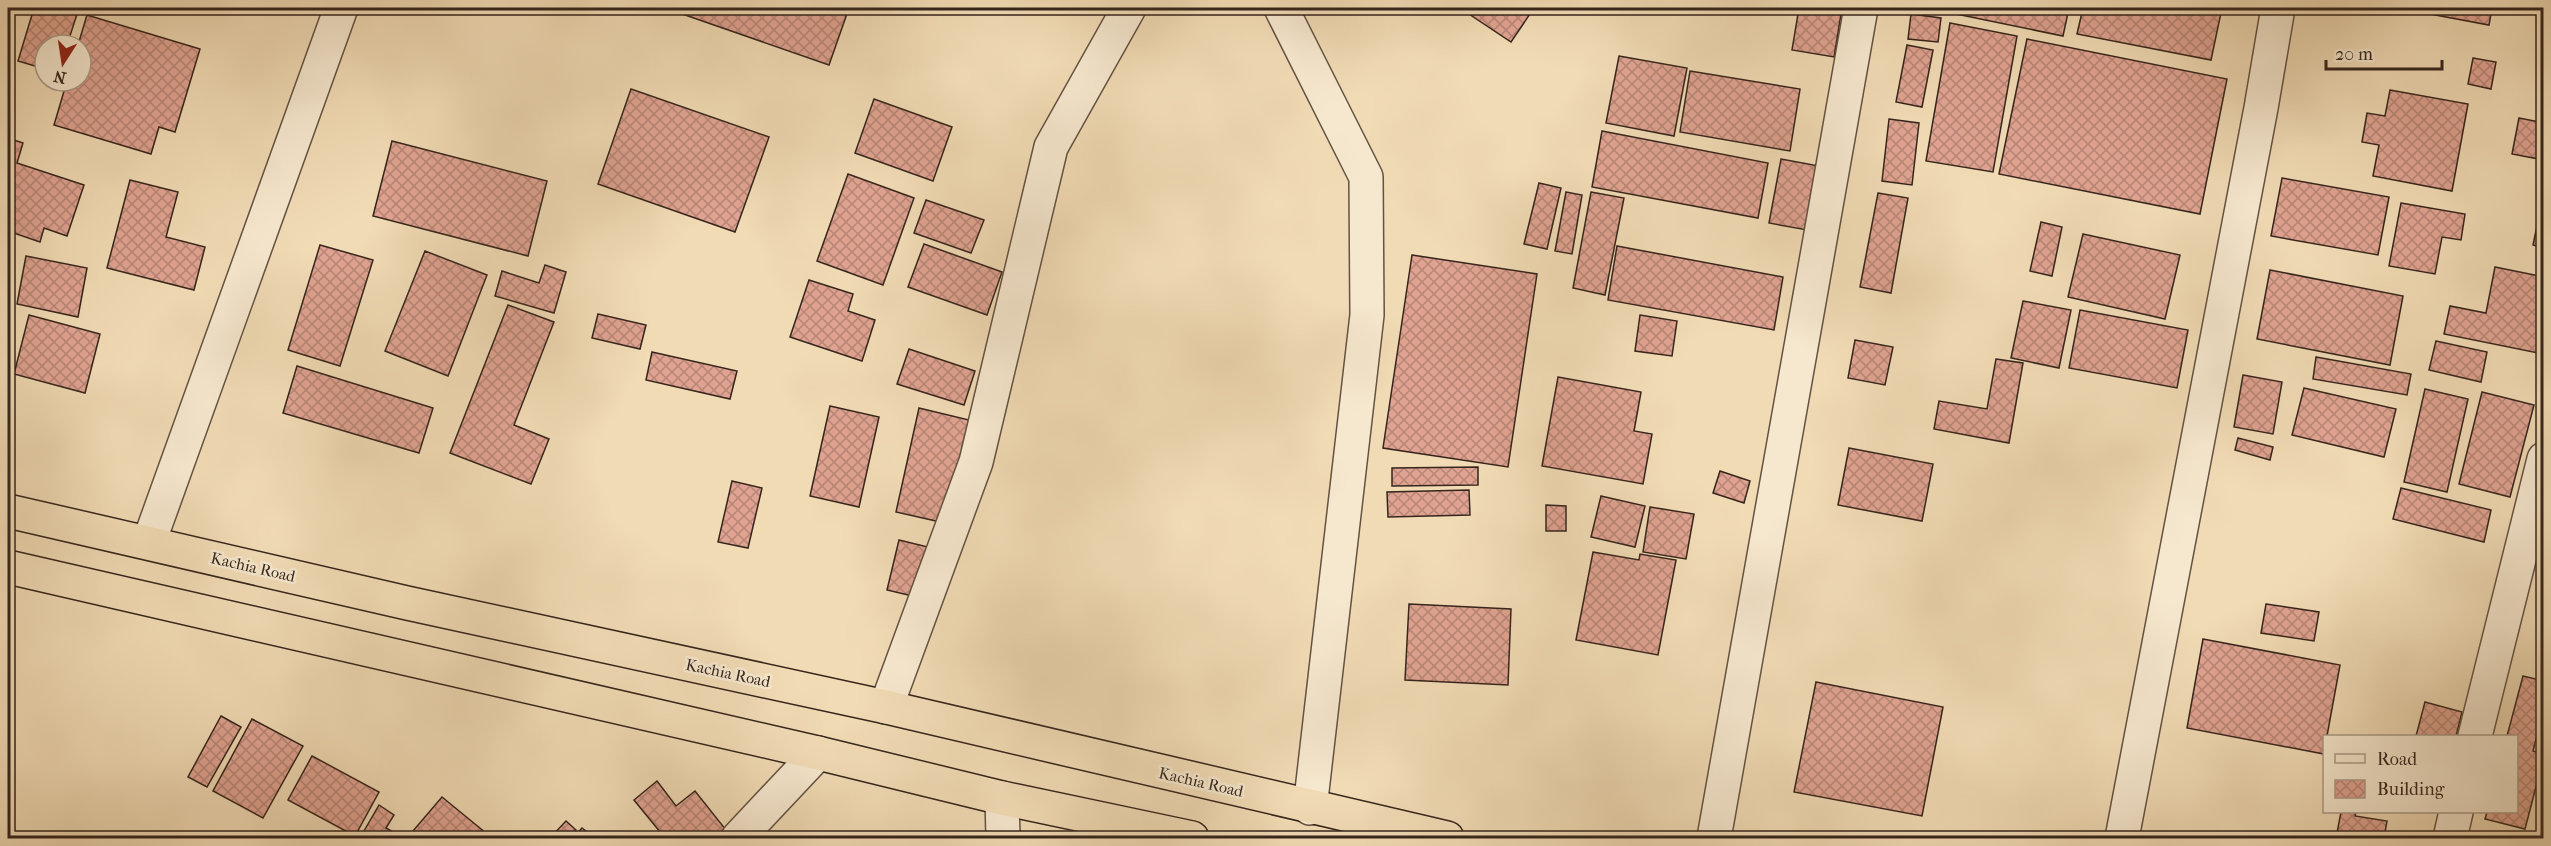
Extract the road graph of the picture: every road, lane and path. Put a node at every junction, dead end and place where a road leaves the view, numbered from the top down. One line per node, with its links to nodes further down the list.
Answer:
1 (341, 8): 8 (street)
2 (1130, 8): 10 (street)
3 (1281, 8): 14 (street)
4 (1860, 8): 20 (street)
5 (2278, 8): 21 (street)
6 (2544, 459): 11 (street)
7 (8, 511): 8 (highway, Kachia Road)
8 (149, 542): 10 (highway, Kachia Road)
9 (8, 569): 12 (highway)
10 (886, 707): 14 (highway, Kachia Road)
11 (2475, 735)
12 (818, 753): 13 (highway); 16 (street)
13 (1002, 798): 17 (street); 18 (highway)
14 (1310, 808): 19 (highway, Kachia Road)
15 (2457, 813): 22 (street)
16 (738, 838)
17 (1003, 838)
18 (1192, 838)
19 (1447, 838)
20 (1714, 838)
21 (2122, 838)
22 (2450, 838)

